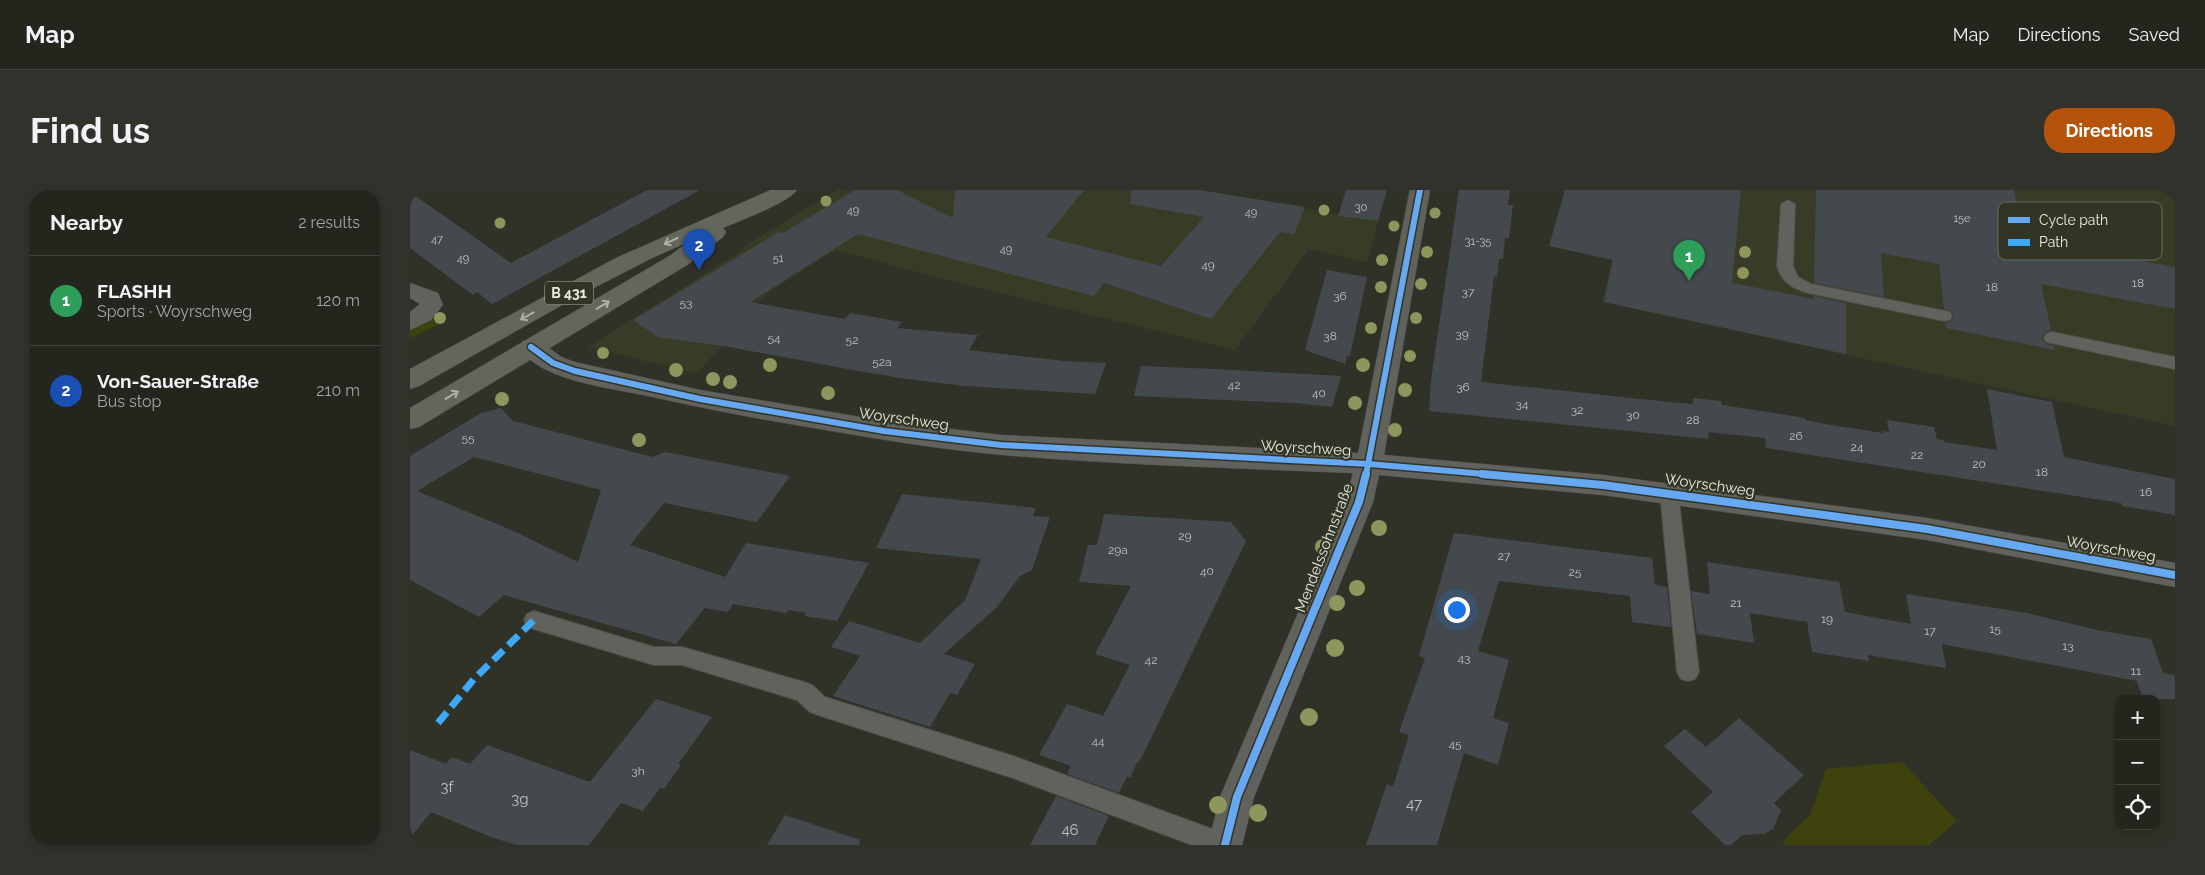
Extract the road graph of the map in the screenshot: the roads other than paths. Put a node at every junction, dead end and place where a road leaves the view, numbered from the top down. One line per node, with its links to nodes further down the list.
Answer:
1 (787, 190): 4 (main road, B 431)
2 (1420, 190): 13 (street, Mendelssohnstraße)
3 (1788, 204): 6 (lane)
4 (733, 217): 9 (main road, B 431, one-way to 4); 11 (main road, B 431, one-way to 11)
5 (410, 290): 7 (street)
6 (1944, 316)
7 (410, 322)
8 (2052, 338): 10 (lane)
9 (531, 347): 12 (main road, B 431, one-way to 9); 13 (street, Woyrschweg)
10 (2175, 363)
11 (410, 380)
12 (410, 420)
13 (1369, 464): 14 (street, Woyrschweg); 18 (street, Mendelssohnstraße)
14 (1669, 493): 15 (street, Woyrschweg); 17 (lane)
15 (2175, 575)
16 (534, 620): 18 (lane)
17 (1688, 672)
18 (1224, 845)

